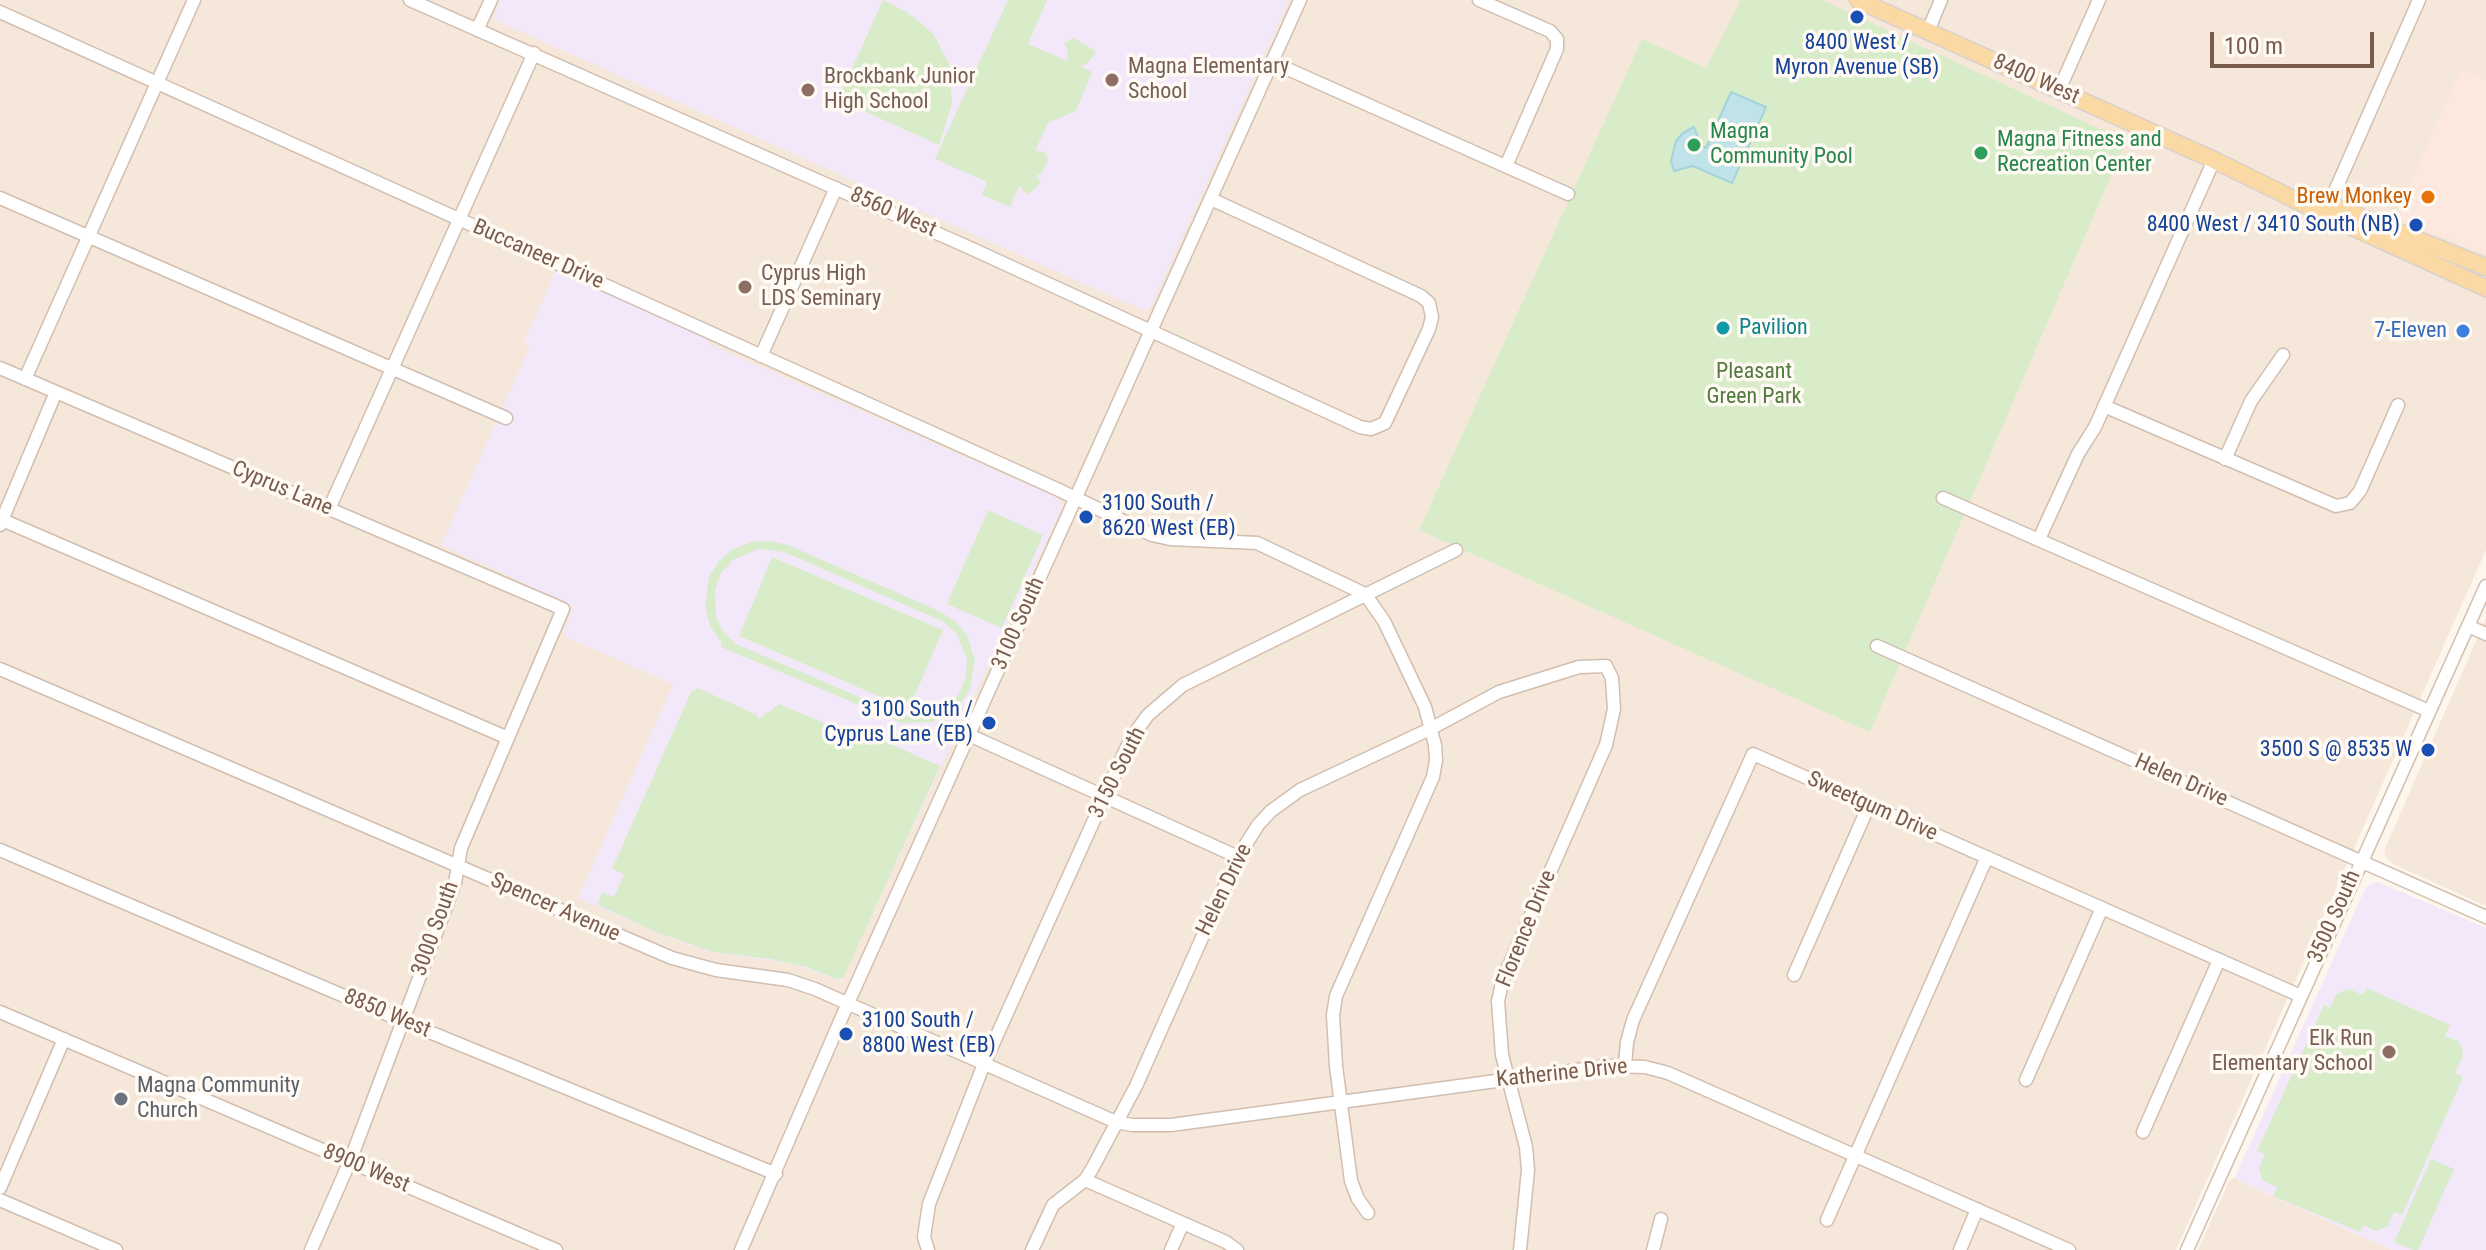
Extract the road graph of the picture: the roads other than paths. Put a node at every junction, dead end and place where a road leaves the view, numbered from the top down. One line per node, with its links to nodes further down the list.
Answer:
1 (194, 0): 15 (street)
2 (410, 0): 11 (street, 8560 West)
3 (491, 0): 11 (street)
4 (1300, 0): 14 (street, 3100 South)
5 (1479, 0): 18 (street)
6 (1858, 0): 12 (main road, 8400 West)
7 (1941, 0): 12 (street)
8 (2099, 0): 16 (street)
9 (2419, 0): 23 (street)
10 (0, 12): 15 (street, Buccaneer Drive)
11 (477, 30): 13 (street, 8560 West)
12 (1928, 31): 16 (main road, 8400 West)
13 (534, 53): 19 (street, 8560 West); 24 (street)
14 (1272, 62): 18 (street); 22 (street, 3100 South)
15 (157, 83): 24 (street, Buccaneer Drive); 25 (street)
16 (2059, 90): 17 (main road, 8400 West)
17 (2214, 160): 23 (main road, 8400 West); 36 (street)
18 (1506, 166): 20 (street)
19 (836, 188): 28 (street, 8560 West); 30 (street)
20 (1568, 194)
21 (0, 198): 25 (street)
22 (1211, 199): 28 (street, 3100 South); 28 (street, 8560 West)
23 (2327, 209): 26 (main road, 8400 West); 27 (main road, 8400 West)
24 (459, 220): 30 (street, Buccaneer Drive); 32 (street)
25 (89, 236): 32 (street); 33 (street)
26 (2486, 267)
27 (2486, 288)
28 (1151, 332): 39 (street, 3100 South)
29 (2283, 355): 38 (street)
30 (761, 356): 39 (street, Buccaneer Drive)
31 (0, 368): 33 (street, Cyprus Lane)
32 (392, 368): 37 (street); 41 (street)
33 (25, 379): 34 (street, Cyprus Lane)
34 (56, 392): 41 (street, Cyprus Lane); 42 (street)
35 (2398, 405): 38 (street)
36 (2104, 406): 38 (street); 43 (street)
37 (506, 418)
38 (2225, 459)
39 (1076, 498): 46 (street, Buccaneer Drive); 55 (street, 3100 South)
40 (1943, 498): 43 (street)
41 (329, 509): 47 (street, Cyprus Lane)
42 (1, 521): 56 (street)
43 (2039, 539): 53 (street)
44 (1456, 550): 46 (street, 3150 South)
45 (2486, 586): 48 (street, 3500 South)
46 (1365, 594): 54 (street); 57 (street, 3150 South)
47 (563, 609): 56 (street, 3000 South)
48 (2468, 626): 49 (street); 53 (street, 3500 South)
49 (2486, 634)
50 (1877, 646): 62 (street, Helen Drive)
51 (1606, 666): 54 (street, Helen Drive); 75 (street, Florence Drive)
52 (0, 669): 63 (street, Spencer Avenue)
53 (2429, 711): 62 (street, 3500 South)
54 (1432, 728): 60 (street, Helen Drive); 77 (street)
55 (969, 735): 57 (street); 69 (street, 3100 South)
56 (508, 738): 63 (street, 3000 South)
57 (1105, 796): 60 (street); 73 (street, 3150 South)
58 (1869, 805): 61 (street, Sweetgum Drive); 67 (street); 74 (street, Sweetgum Drive)
59 (0, 850): 71 (street, 8850 West)
60 (1238, 857): 78 (street, Helen Drive)
61 (1987, 857): 64 (street, Sweetgum Drive); 80 (street)
62 (2361, 861): 65 (street, Helen Drive); 68 (street, 3500 South)
63 (457, 864): 69 (street, Spencer Avenue); 71 (street, 3000 South)
64 (2102, 908): 66 (street, Sweetgum Drive); 76 (street)
65 (2486, 917)
66 (2219, 960): 68 (street, Sweetgum Drive); 79 (street)
67 (1794, 975)
68 (2301, 996): 103 (street, 3500 South)
69 (848, 1003): 73 (street, Spencer Avenue); 82 (street, 3100 South)
70 (0, 1012): 72 (street, 8900 West)
71 (402, 1020): 81 (street, 3000 South); 82 (street, 8850 West)
72 (64, 1039): 81 (street, 8900 West); 84 (street)
73 (984, 1064): 78 (street, Spencer Avenue); 95 (street, 3150 South)
74 (1625, 1065): 75 (street, Katherine Drive); 80 (street, Katherine Drive)
75 (1506, 1079): 77 (street, Katherine Drive); 99 (street, Florence Drive)
76 (2026, 1080)
77 (1341, 1101): 78 (street, Katherine Drive); 87 (street)
78 (1116, 1122): 83 (street, Helen Drive)
79 (2143, 1132)
80 (1855, 1156): 86 (street, Katherine Drive); 89 (street)
81 (350, 1161): 92 (street, 3000 South); 93 (street, 8900 West)
82 (776, 1174): 94 (street, 3100 South)
83 (1085, 1180): 90 (street); 96 (street, Helen Drive)
84 (0, 1188)
85 (0, 1200): 91 (street)
86 (1977, 1209): 101 (street); 102 (street, Katherine Drive)
87 (1368, 1213)
88 (1661, 1219): 100 (street)
89 (1827, 1220)
90 (1183, 1223): 97 (street); 98 (street)
91 (116, 1250)
92 (311, 1250)
93 (556, 1250)
94 (741, 1250)
95 (928, 1250)
96 (1032, 1250)
97 (1171, 1250)
98 (1237, 1250)
99 (1520, 1250)
100 (1653, 1250)
101 (1960, 1250)
102 (2069, 1250)
103 (2187, 1250)

